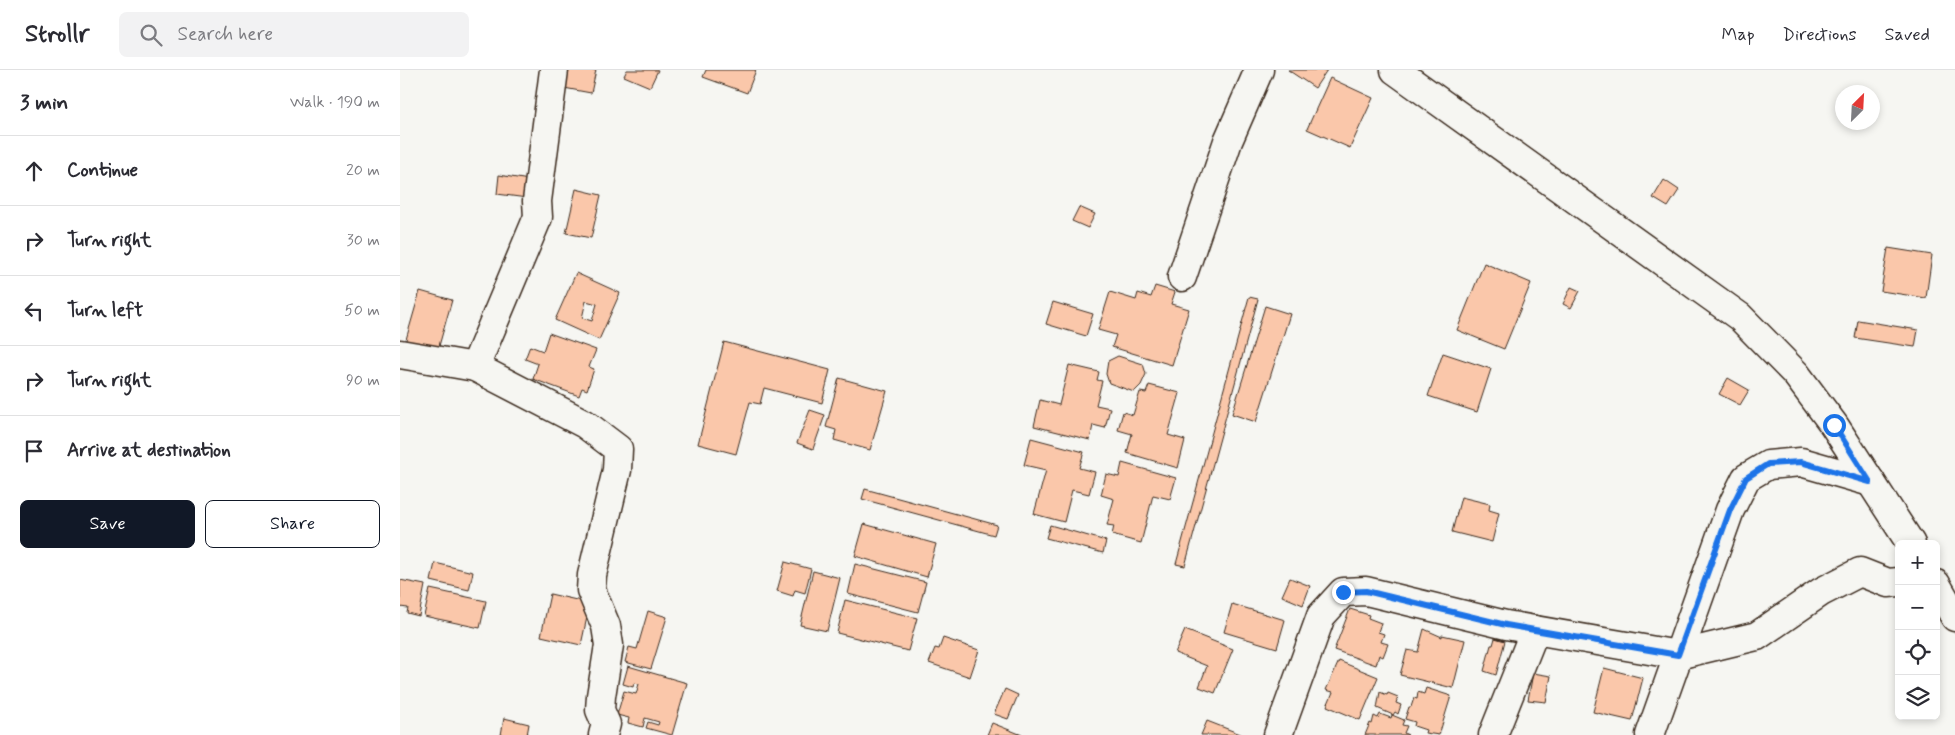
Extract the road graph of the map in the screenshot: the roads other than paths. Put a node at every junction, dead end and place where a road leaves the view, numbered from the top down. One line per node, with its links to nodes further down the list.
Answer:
1 (554, 70): 6 (street)
2 (1259, 70): 4 (street)
3 (1395, 70): 7 (street)
4 (1182, 277)
5 (400, 354): 6 (street)
6 (475, 368): 14 (street)
7 (1870, 482): 8 (street); 13 (street)
8 (1907, 540)
9 (1895, 582): 13 (street)
10 (1937, 585): 11 (street)
11 (1955, 617)
12 (1535, 630): 13 (street); 15 (street); 16 (street)
13 (1678, 655): 17 (street)
14 (603, 735)
15 (1278, 735)
16 (1493, 735)
17 (1650, 735)

